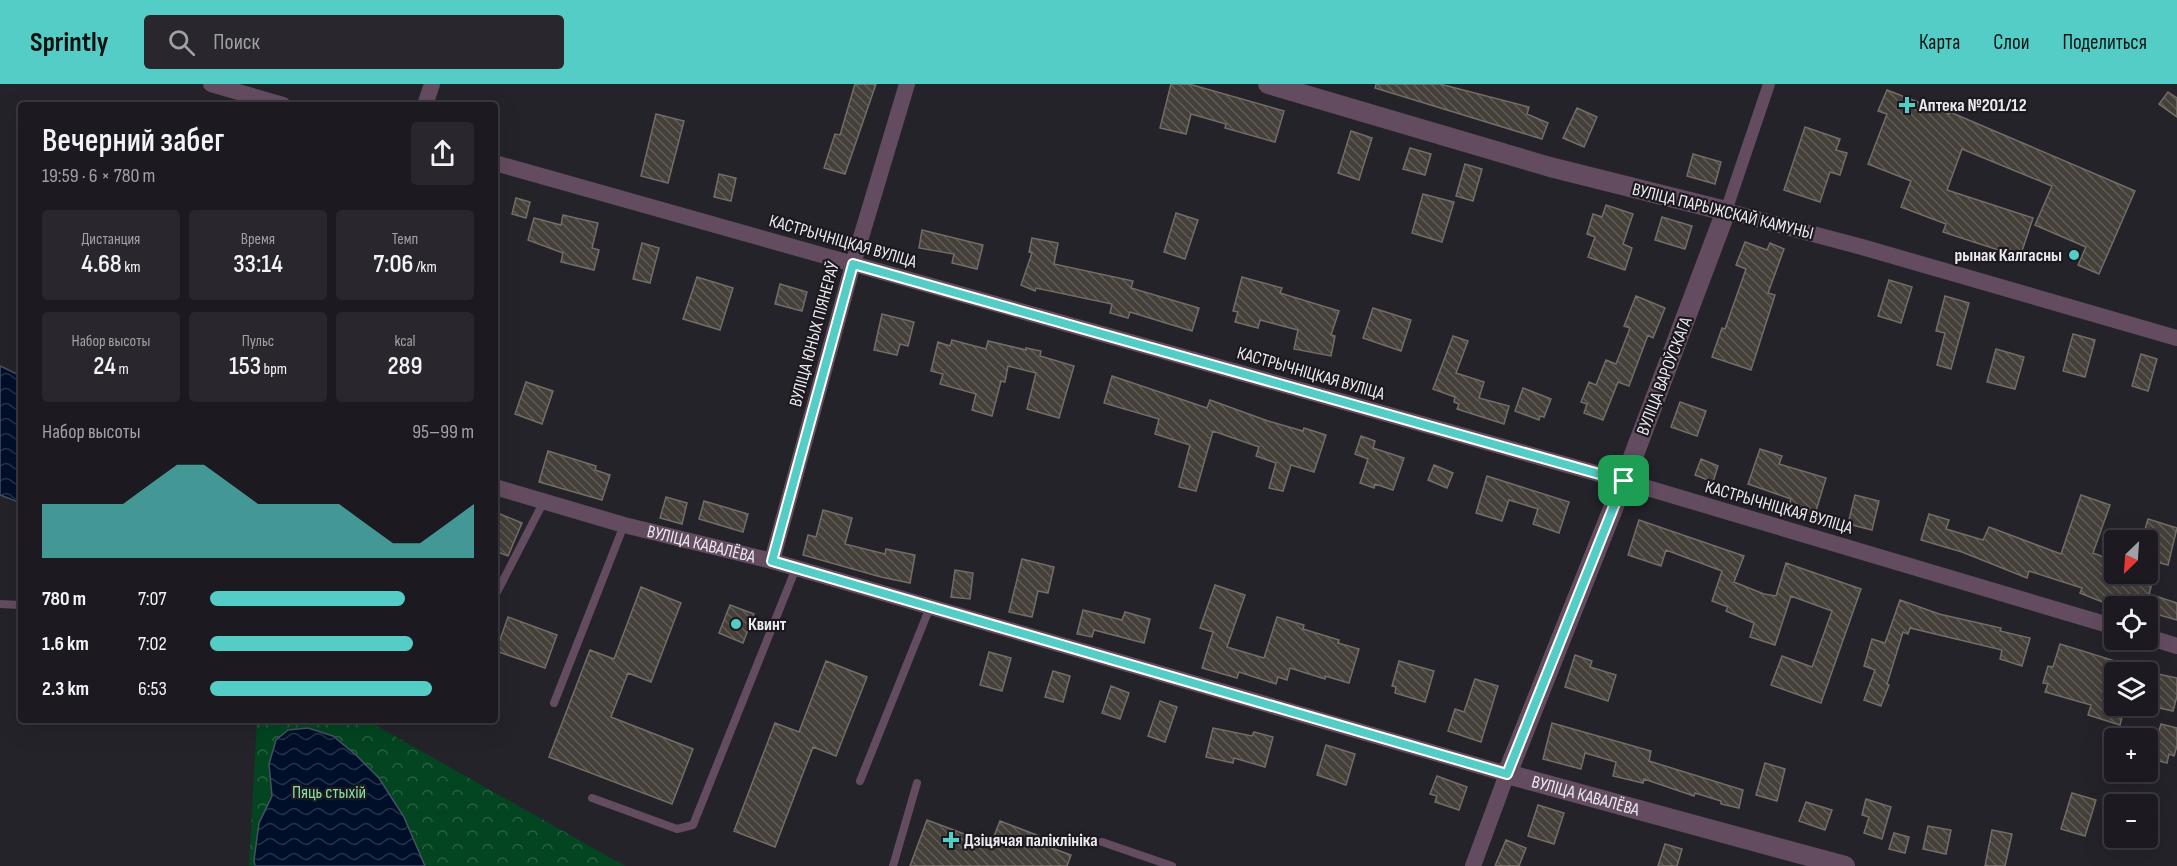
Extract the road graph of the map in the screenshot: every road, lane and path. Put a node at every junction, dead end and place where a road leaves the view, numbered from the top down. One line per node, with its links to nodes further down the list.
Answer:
1 (211, 84): 6 (street)
2 (432, 84): 7 (street)
3 (907, 84): 10 (street, ВУЛІЦА ЮНЫХ ПІЯНЕРАЎ)
4 (1269, 84): 9 (street, ВУЛІЦА ПАРЫЖСКАЙ КАМУНЫ)
5 (1769, 84): 9 (street, ВУЛІЦА ВАРОЎСКАГА)
6 (273, 102)
7 (426, 102)
8 (498, 164): 10 (street, КАСТРЫЧНІЦКАЯ ВУЛІЦА)
9 (1726, 211): 11 (street, ВУЛІЦА ПАРЫЖСКАЙ КАМУНЫ); 12 (street, ВУЛІЦА ВАРОЎСКАГА)
10 (853, 264): 12 (street, КАСТРЫЧНІЦКАЯ ВУЛІЦА); 16 (street, ВУЛІЦА ЮНЫХ ПІЯНЕРАЎ)
11 (2177, 338)
12 (1624, 481): 22 (street, КАСТРЫЧНІЦКАЯ ВУЛІЦА); 26 (street, ВУЛІЦА ВАРОЎСКАГА)
13 (498, 488): 14 (street, ВУЛІЦА КАВАЛЁВА)
14 (544, 500): 15 (street, ВУЛІЦА КАВАЛЁВА); 18 (lane)
15 (624, 525): 16 (street, ВУЛІЦА КАВАЛЁВА); 25 (lane)
16 (772, 561): 17 (street, ВУЛІЦА КАВАЛЁВА)
17 (796, 568): 21 (street, ВУЛІЦА КАВАЛЁВА); 29 (lane)
18 (498, 590)
19 (0, 604): 20 (lane)
20 (18, 605)
21 (930, 607): 26 (street, ВУЛІЦА КАВАЛЁВА); 27 (lane)
22 (2104, 624)
23 (2158, 640): 24 (street)
24 (2177, 646)
25 (554, 703)
26 (1507, 774): 33 (street, ВУЛІЦА ВАРОЎСКАГА); 34 (street, ВУЛІЦА КАВАЛЁВА)
27 (860, 781)
28 (917, 783): 31 (lane)
29 (592, 798)
30 (1102, 842): 32 (lane)
31 (893, 866)
32 (1172, 866)
33 (1473, 866)
34 (1845, 866)

